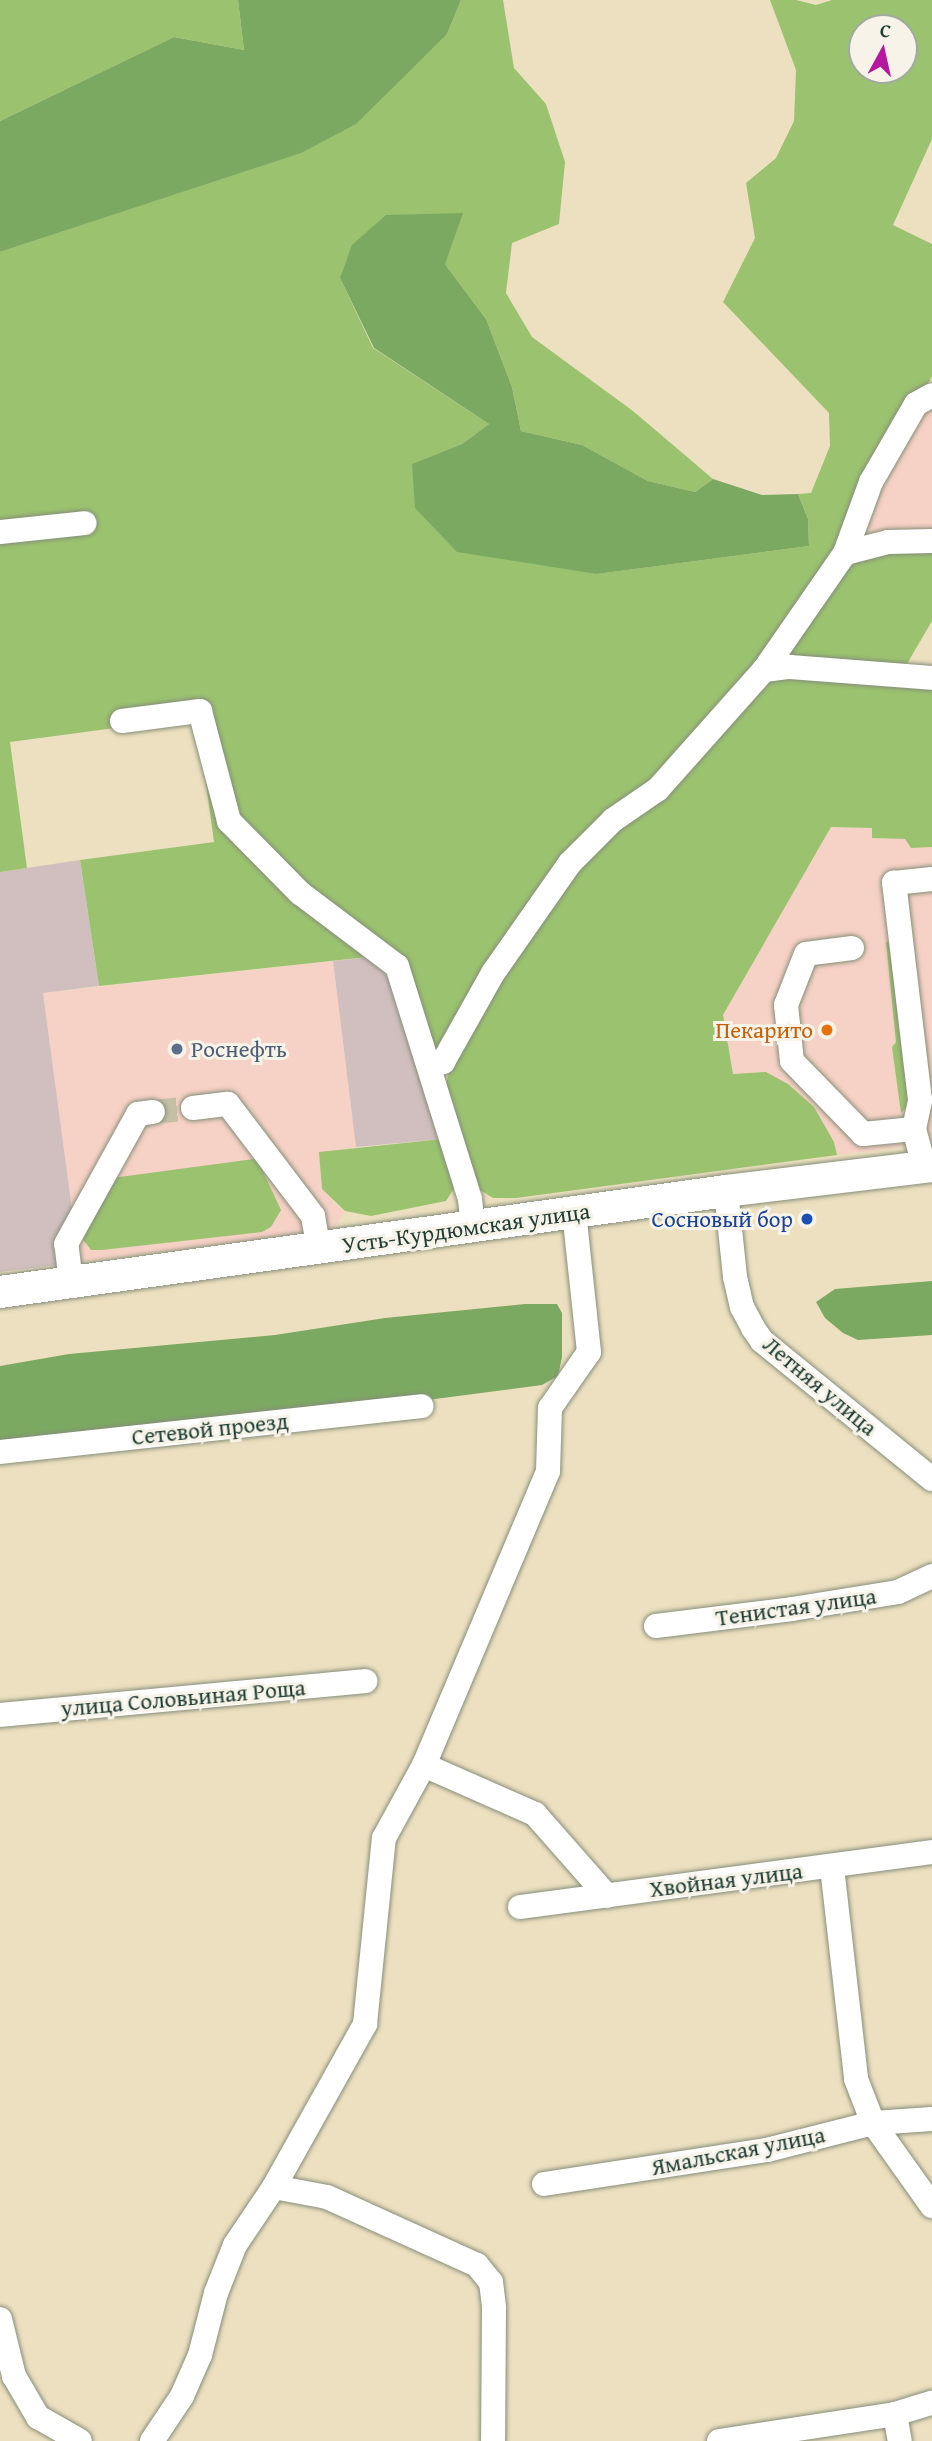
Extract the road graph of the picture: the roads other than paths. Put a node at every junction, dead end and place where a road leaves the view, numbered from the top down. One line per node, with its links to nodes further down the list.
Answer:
1 (931, 392): 5 (street)
2 (85, 523): 3 (street)
3 (0, 532)
4 (932, 541): 5 (street)
5 (845, 553): 6 (street)
6 (764, 670): 7 (street); 11 (street)
7 (932, 678)
8 (122, 721): 11 (street)
9 (932, 879): 12 (street)
10 (852, 948): 16 (street)
11 (430, 1066): 21 (street)
12 (926, 1100): 15 (street)
13 (193, 1108): 22 (street)
14 (153, 1112): 23 (street)
15 (914, 1129): 16 (street); 17 (street)
16 (863, 1134): 18 (street)
17 (928, 1166): 18 (main road, Усть-Курдюмская улица)
18 (870, 1173): 19 (main road, Усть-Курдюмская улица)
19 (726, 1191): 20 (main road, Усть-Курдюмская улица); 27 (street, Летняя улица)
20 (574, 1212): 21 (main road, Усть-Курдюмская улица); 32 (street)
21 (473, 1228): 22 (main road, Усть-Курдюмская улица)
22 (319, 1250): 23 (main road, Усть-Курдюмская улица)
23 (71, 1282): 24 (main road, Усть-Курдюмская улица)
24 (0, 1292)
25 (421, 1406): 26 (street, Сетевой проезд)
26 (0, 1452)
27 (932, 1479)
28 (932, 1576): 29 (street, Тенистая улица)
29 (656, 1626)
30 (365, 1681): 31 (street, улица Соловьиная Роща)
31 (0, 1715)
32 (424, 1765): 35 (street); 40 (street)
33 (932, 1852): 34 (street, Хвойная улица)
34 (832, 1867): 35 (street, Хвойная улица); 38 (street)
35 (607, 1896): 36 (street, Хвойная улица)
36 (520, 1907)
37 (932, 2119): 38 (street, Ямальская улица)
38 (873, 2123): 39 (street, Ямальская улица); 41 (street)
39 (544, 2184)
40 (274, 2187): 47 (street); 48 (street)
41 (932, 2206)
42 (0, 2319): 46 (street)
43 (932, 2403): 44 (street)
44 (895, 2414): 45 (street); 50 (street)
45 (745, 2440): 49 (street)
46 (80, 2441)
47 (152, 2441)
48 (493, 2441)
49 (719, 2441)
50 (900, 2441)

